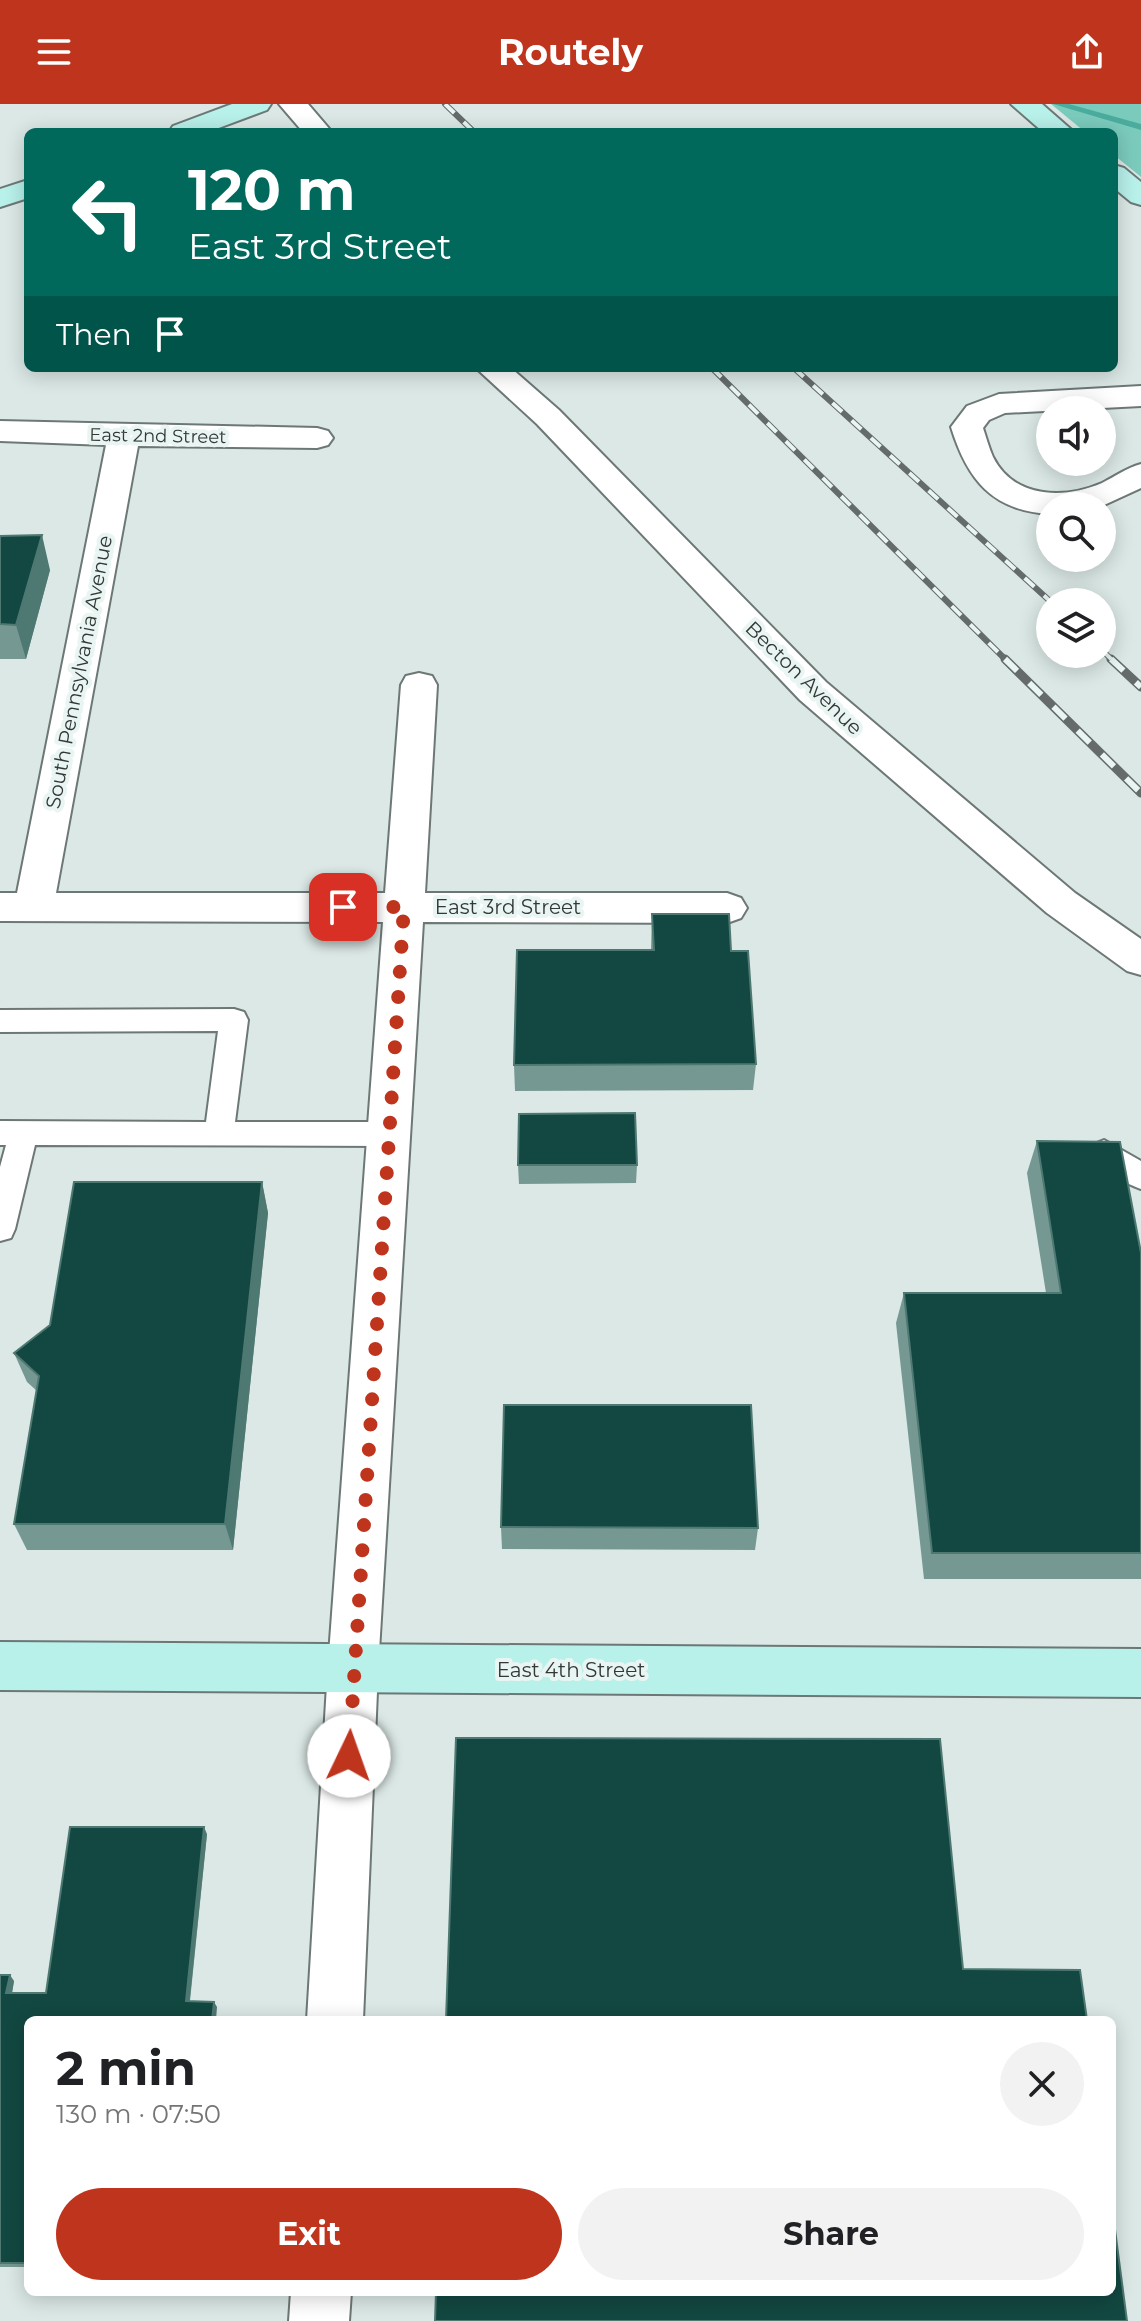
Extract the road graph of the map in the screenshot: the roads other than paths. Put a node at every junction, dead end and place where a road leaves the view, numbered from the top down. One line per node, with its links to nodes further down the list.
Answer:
1 (257, 104): 4 (street)
2 (293, 104): 5 (street)
3 (1029, 107): 6 (street)
4 (194, 128)
5 (314, 128)
6 (1055, 128)
7 (1118, 177): 9 (street)
8 (24, 190): 10 (street)
9 (1141, 196)
10 (0, 198)
11 (497, 372): 21 (street, Becton Avenue)
12 (1141, 396): 16 (street)
13 (0, 431): 14 (street, East 2nd Street)
14 (124, 436): 15 (street, East 2nd Street); 18 (street, South Pennsylvania Avenue)
15 (317, 438)
16 (1141, 474)
17 (419, 685): 19 (street)
18 (17, 907): 19 (street, East 3rd Street)
19 (404, 907): 20 (street, East 3rd Street); 25 (street)
20 (727, 908)
21 (1141, 960)
22 (0, 1021): 24 (lane)
23 (12, 1133): 24 (lane); 28 (lane)
24 (219, 1134): 25 (lane)
25 (390, 1134): 30 (street)
26 (1104, 1152): 27 (lane)
27 (1141, 1177)
28 (0, 1229)
29 (0, 1666): 30 (street, East 4th Street)
30 (353, 1668): 31 (street, East 4th Street); 32 (street)
31 (1141, 1673)
32 (335, 2016)
33 (321, 2296): 34 (street)
34 (319, 2321)

